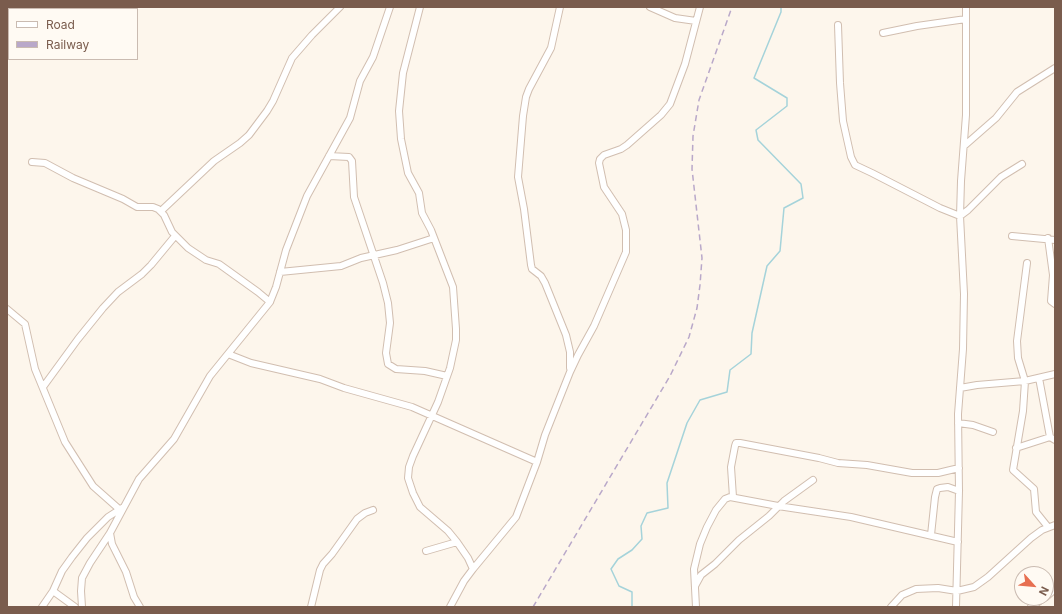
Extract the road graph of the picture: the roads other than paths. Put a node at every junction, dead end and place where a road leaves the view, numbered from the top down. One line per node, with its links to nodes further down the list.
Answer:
1 (340, 7): 17 (street)
2 (390, 7): 14 (street)
3 (420, 7): 21 (street)
4 (560, 7): 30 (street)
5 (650, 7): 9 (street)
6 (700, 7): 9 (street)
7 (966, 7): 8 (street)
8 (966, 19): 11 (street); 13 (street)
9 (696, 21): 30 (street)
10 (838, 25): 18 (street)
11 (884, 33)
12 (1055, 68): 13 (street)
13 (964, 146): 18 (street)
14 (329, 156): 23 (street); 25 (street)
15 (32, 162): 17 (street)
16 (1022, 164): 18 (street)
17 (161, 211): 19 (street)
18 (960, 216): 36 (street)
19 (175, 236): 26 (street); 35 (street)
20 (1012, 236): 22 (street)
21 (434, 238): 23 (street); 32 (street)
22 (1052, 239): 27 (street)
23 (373, 256): 25 (street); 32 (street)
24 (1027, 263): 34 (street)
25 (280, 272): 26 (street)
26 (270, 302): 29 (street)
27 (1055, 304)
28 (7, 309): 35 (street)
29 (228, 354): 37 (street); 48 (street)
30 (570, 372): 42 (street)
31 (1055, 374): 33 (street)
32 (447, 376): 37 (street)
33 (1039, 378): 34 (street); 40 (street)
34 (1025, 380): 36 (street); 41 (street)
35 (43, 387): 48 (street)
36 (960, 388): 38 (street)
37 (431, 416): 42 (street); 54 (street)
38 (958, 423): 39 (street); 43 (street)
39 (993, 432)
40 (1052, 439): 41 (street)
41 (1016, 448): 51 (street)
42 (537, 462): 57 (street)
43 (959, 468): 45 (street); 46 (street)
44 (813, 480): 47 (street)
45 (959, 491): 53 (street); 55 (street)
46 (733, 497): 47 (street); 58 (street)
47 (778, 506): 53 (street); 58 (street)
48 (121, 508): 52 (street); 59 (street)
49 (373, 510): 65 (street)
50 (1055, 525): 51 (street)
51 (1048, 527): 60 (street)
52 (110, 533): 63 (street); 64 (street)
53 (931, 535): 55 (street)
54 (457, 542): 56 (street); 57 (street)
55 (958, 542): 60 (street)
56 (426, 551)
57 (473, 569): 66 (street)
58 (694, 587): 67 (street)
59 (53, 591): 61 (street); 62 (street)
60 (957, 591): 68 (street); 69 (street)
61 (42, 607)
62 (75, 607)
63 (82, 607)
64 (140, 607)
65 (311, 607)
66 (450, 607)
67 (696, 607)
68 (891, 607)
69 (956, 607)

